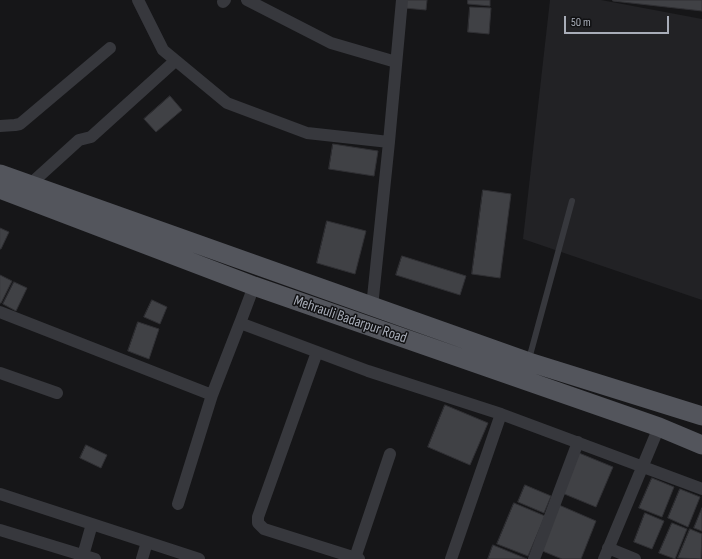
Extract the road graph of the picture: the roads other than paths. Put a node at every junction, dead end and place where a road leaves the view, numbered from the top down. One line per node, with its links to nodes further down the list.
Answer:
1 (138, 0): 5 (street)
2 (247, 0): 6 (street)
3 (402, 0): 6 (street)
4 (110, 48): 7 (street)
5 (175, 61): 8 (street); 10 (street)
6 (396, 62): 8 (street)
7 (0, 126)
8 (389, 142): 15 (street)
9 (0, 174): 10 (main road, Mehrauli Badarpur Road)
10 (31, 185): 13 (main road, Mehrauli Badarpur Road)
11 (0, 189): 13 (main road, Mehrauli Badarpur Road)
12 (572, 201): 19 (lane)
13 (150, 237): 14 (main road, Mehrauli Badarpur Road); 15 (main road, Mehrauli Badarpur Road)
14 (254, 286): 17 (street); 19 (main road, Mehrauli Badarpur Road)
15 (372, 306): 19 (main road, Mehrauli Badarpur Road)
16 (0, 312): 22 (street)
17 (240, 323): 18 (street); 22 (street)
18 (317, 352): 23 (street); 38 (street)
19 (526, 371): 24 (main road, Mehrauli Badarpur Road); 25 (main road, Mehrauli Badarpur Road)
20 (0, 373): 21 (street)
21 (57, 393)
22 (212, 395): 32 (street)
23 (501, 414): 26 (street); 42 (street)
24 (702, 416)
25 (658, 427): 27 (main road, Mehrauli Badarpur Road); 29 (street)
26 (578, 442): 29 (street); 43 (street)
27 (702, 444)
28 (390, 454): 38 (street)
29 (642, 466): 30 (street); 36 (street)
30 (702, 489)
31 (0, 494): 33 (street)
32 (178, 504)
33 (92, 524): 35 (street); 37 (street)
34 (0, 530): 37 (street)
35 (147, 542): 40 (street); 41 (street)
36 (606, 554): 44 (street)
37 (83, 557): 39 (street)
38 (357, 558)
39 (95, 559)
40 (142, 559)
41 (198, 559)
42 (451, 559)
43 (534, 559)
44 (635, 559)

